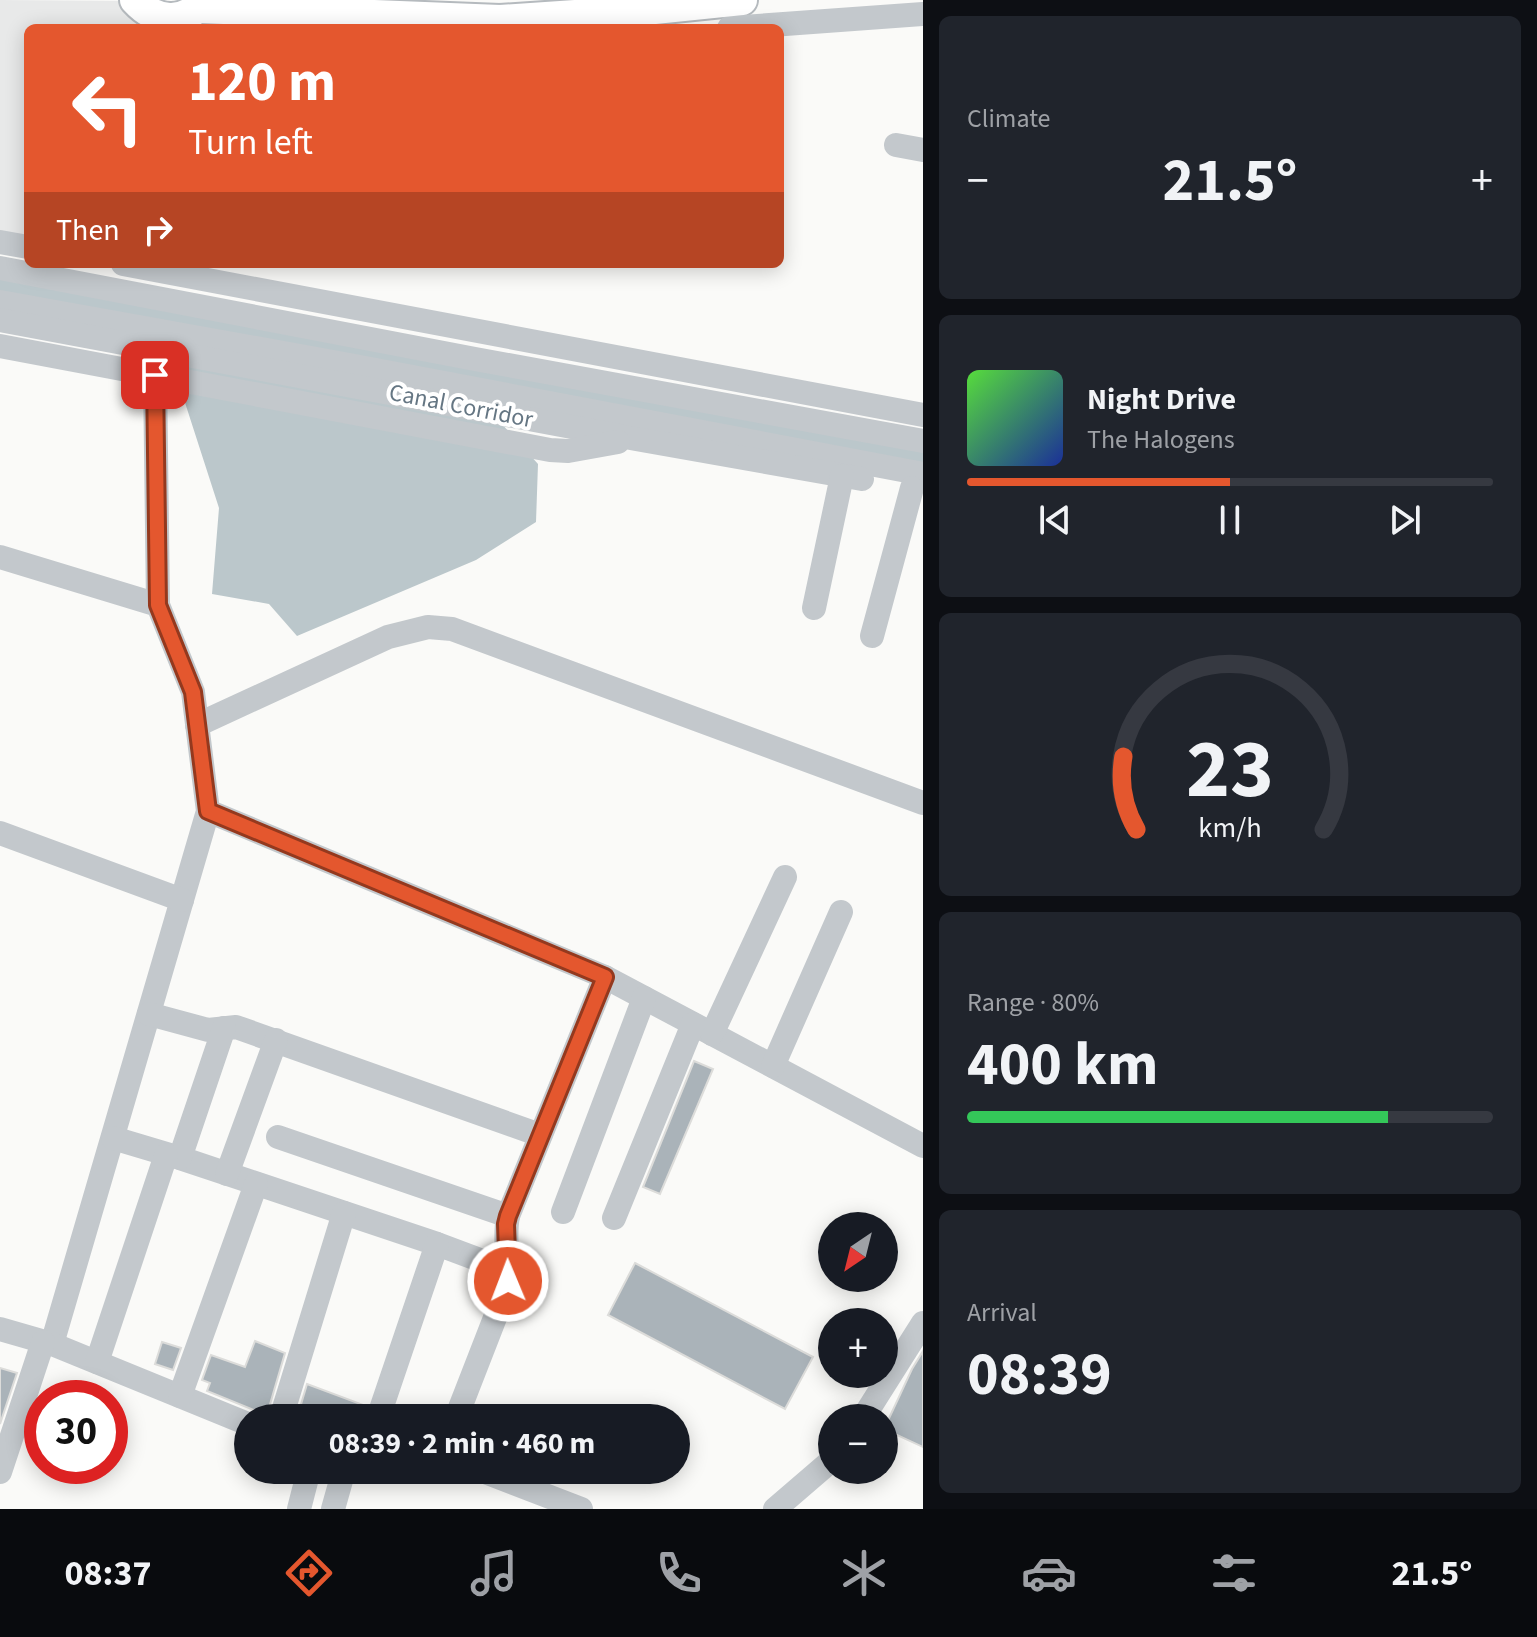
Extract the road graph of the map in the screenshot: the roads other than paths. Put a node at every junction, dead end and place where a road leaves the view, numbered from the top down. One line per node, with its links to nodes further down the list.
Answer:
1 (135, 0): 3 (main road)
2 (742, 0): 4 (main road)
3 (194, 13): 4 (main road)
4 (643, 13)
5 (923, 14): 6 (street)
6 (784, 24)
7 (896, 145): 8 (street)
8 (923, 150)
9 (0, 242): 10 (street)
10 (24, 246)
11 (0, 268): 19 (street)
12 (175, 269): 17 (street)
13 (0, 302): 21 (street)
14 (0, 320): 18 (street, Canal Corridor)
15 (0, 346): 16 (street)
16 (155, 375): 18 (street); 23 (street)
17 (923, 415)
18 (636, 439): 20 (street, Canal Corridor)
19 (923, 441)
20 (842, 476): 21 (street, Canal Corridor); 24 (street)
21 (919, 484): 25 (street)
22 (0, 557): 23 (street)
23 (158, 605): 26 (street)
24 (814, 608)
25 (872, 636)
26 (197, 725): 27 (street); 28 (street)
27 (923, 803)
28 (208, 811): 31 (street); 33 (street)
29 (0, 833): 31 (street)
30 (785, 877): 37 (street)
31 (182, 900): 35 (street)
32 (841, 912): 39 (street)
33 (605, 977): 34 (street); 40 (street)
34 (644, 998): 37 (street); 47 (street)
35 (149, 1014): 36 (street); 42 (street)
36 (224, 1028): 38 (street); 44 (street)
37 (702, 1029): 39 (street); 50 (street)
38 (276, 1040): 40 (street); 45 (street)
39 (773, 1066): 43 (street)
40 (540, 1135): 49 (street)
41 (278, 1137): 49 (street)
42 (113, 1138): 44 (street); 55 (street)
43 (923, 1146)
44 (173, 1157): 45 (street); 56 (street)
45 (227, 1174): 46 (street)
46 (256, 1184): 48 (street); 57 (street)
47 (563, 1212)
48 (344, 1213): 51 (street); 58 (street)
49 (508, 1216): 52 (street)
50 (614, 1218)
51 (437, 1244): 52 (street); 59 (street)
52 (509, 1271): 60 (street)
53 (923, 1323): 61 (street)
54 (0, 1329): 55 (street)
55 (48, 1343): 56 (street); 63 (street)
56 (97, 1362): 57 (street)
57 (180, 1396): 62 (street)
58 (285, 1404)
59 (383, 1404)
60 (461, 1404)
61 (872, 1404)
62 (234, 1418)
63 (0, 1472)
64 (818, 1472): 71 (street)
65 (305, 1484): 68 (street)
66 (340, 1484): 69 (street)
67 (516, 1484): 70 (street)
68 (299, 1509)
69 (333, 1509)
70 (581, 1509)
71 (775, 1509)

